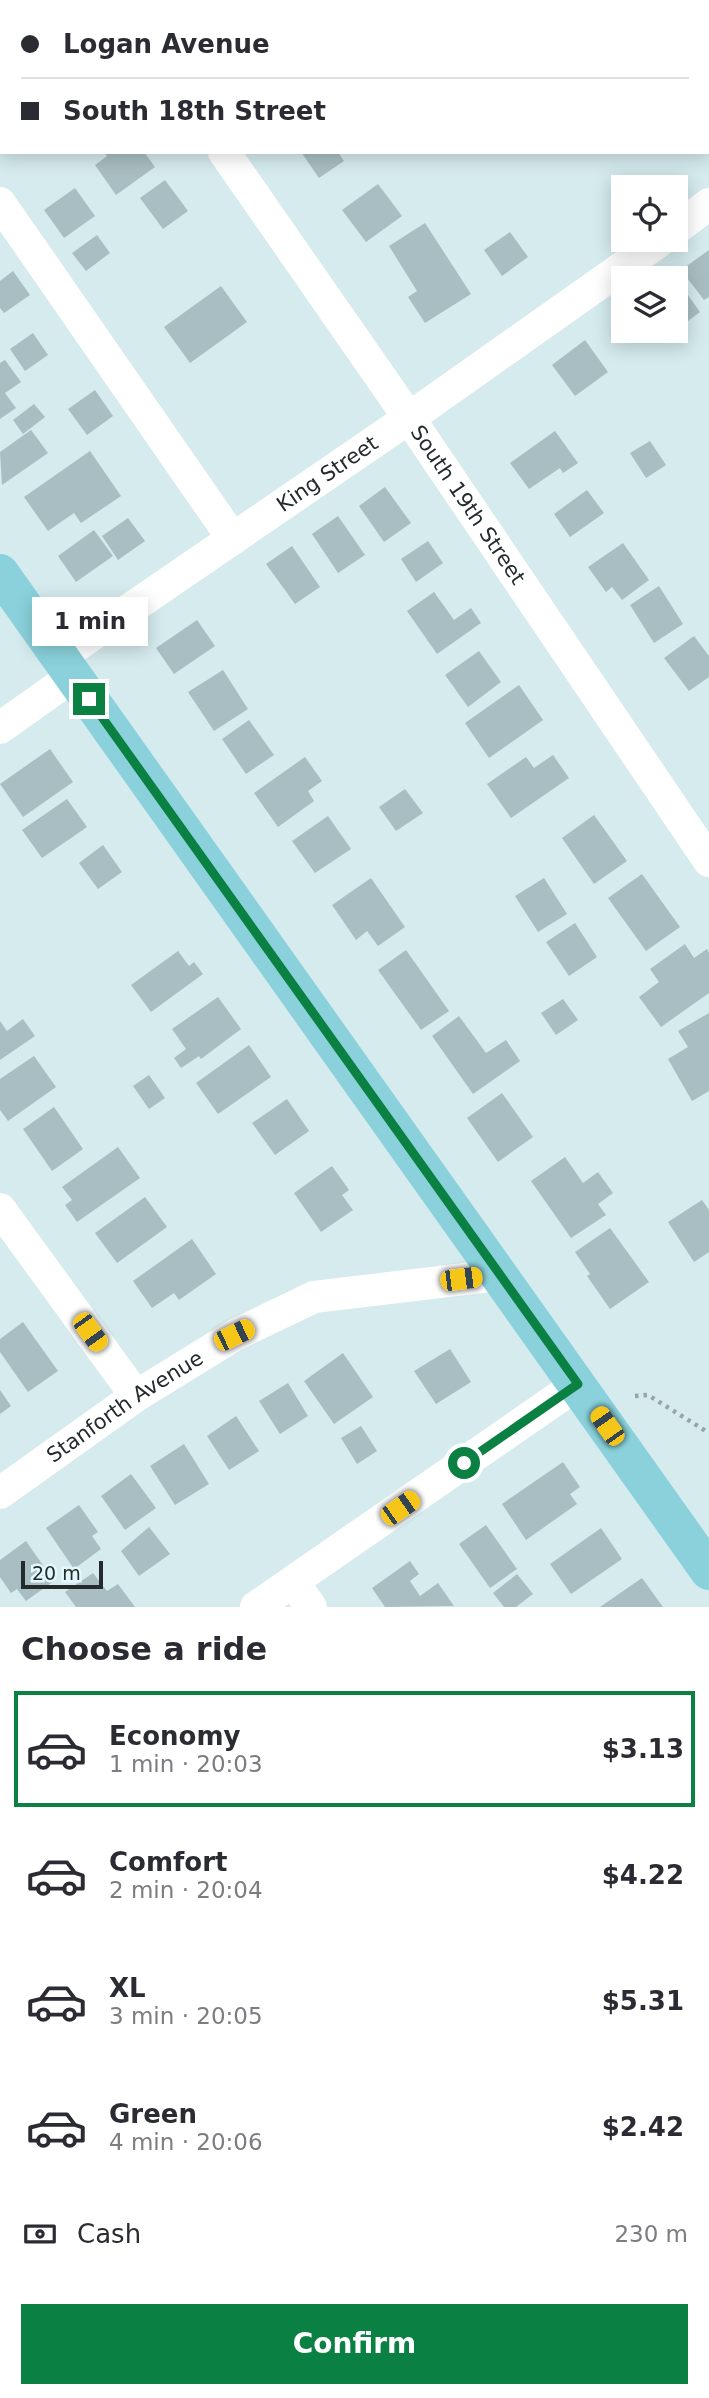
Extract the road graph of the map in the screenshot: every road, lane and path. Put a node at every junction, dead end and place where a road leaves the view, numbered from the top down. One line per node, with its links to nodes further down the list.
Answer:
1 (225, 154): 6 (street, South 19th Street)
2 (0, 203): 7 (street)
3 (709, 204): 4 (street)
4 (688, 220)
5 (644, 252): 6 (street, King Street)
6 (409, 418): 7 (street, King Street); 11 (street, South 19th Street)
7 (233, 539): 9 (street, King Street)
8 (0, 573): 9 (main road)
9 (67, 667): 10 (street, King Street); 13 (main road)
10 (0, 728)
11 (709, 861)
12 (0, 1209): 15 (street)
13 (498, 1275): 14 (main road); 15 (street, Stanforth Avenue)
14 (578, 1384): 19 (main road); 20 (street)
15 (136, 1396): 18 (street, Stanforth Avenue)
16 (635, 1396): 17 (path)
17 (709, 1433)
18 (0, 1493)
19 (709, 1571)
20 (293, 1581): 21 (street); 22 (street)
21 (256, 1607)
22 (311, 1607)

